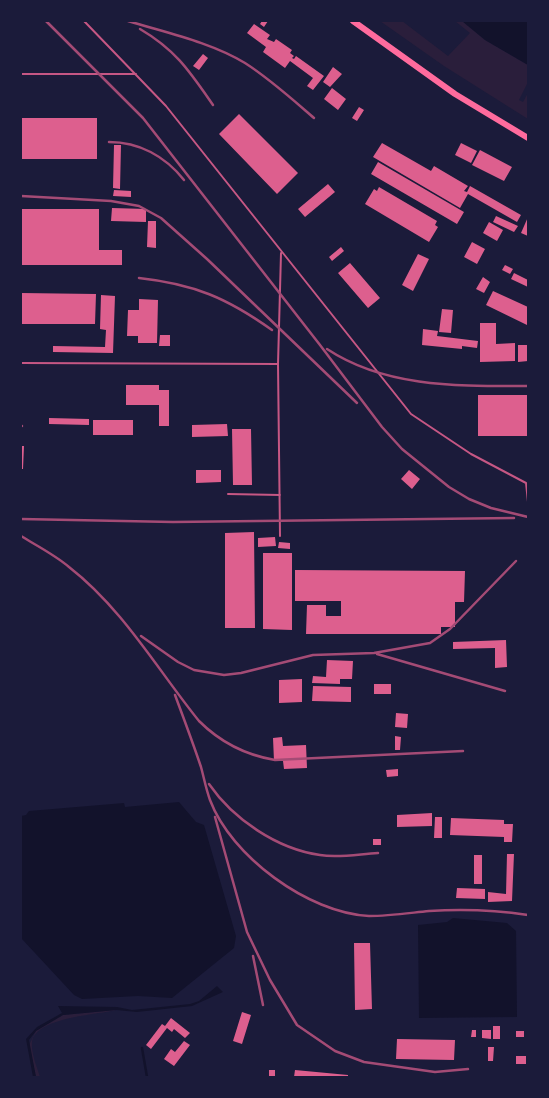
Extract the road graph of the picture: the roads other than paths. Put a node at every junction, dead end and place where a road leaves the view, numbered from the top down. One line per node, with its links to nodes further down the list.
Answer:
1 (84, 21): 4 (lane)
2 (353, 21): 5 (highway)
3 (21, 74): 4 (lane)
4 (136, 74): 6 (lane)
5 (528, 138)
6 (281, 253): 8 (lane); 9 (lane)
7 (21, 363): 8 (lane)
8 (278, 364): 11 (lane)
9 (527, 482): 12 (lane)
10 (228, 494): 11 (lane)
11 (280, 495): 13 (lane)
12 (528, 502)
13 (280, 536)

